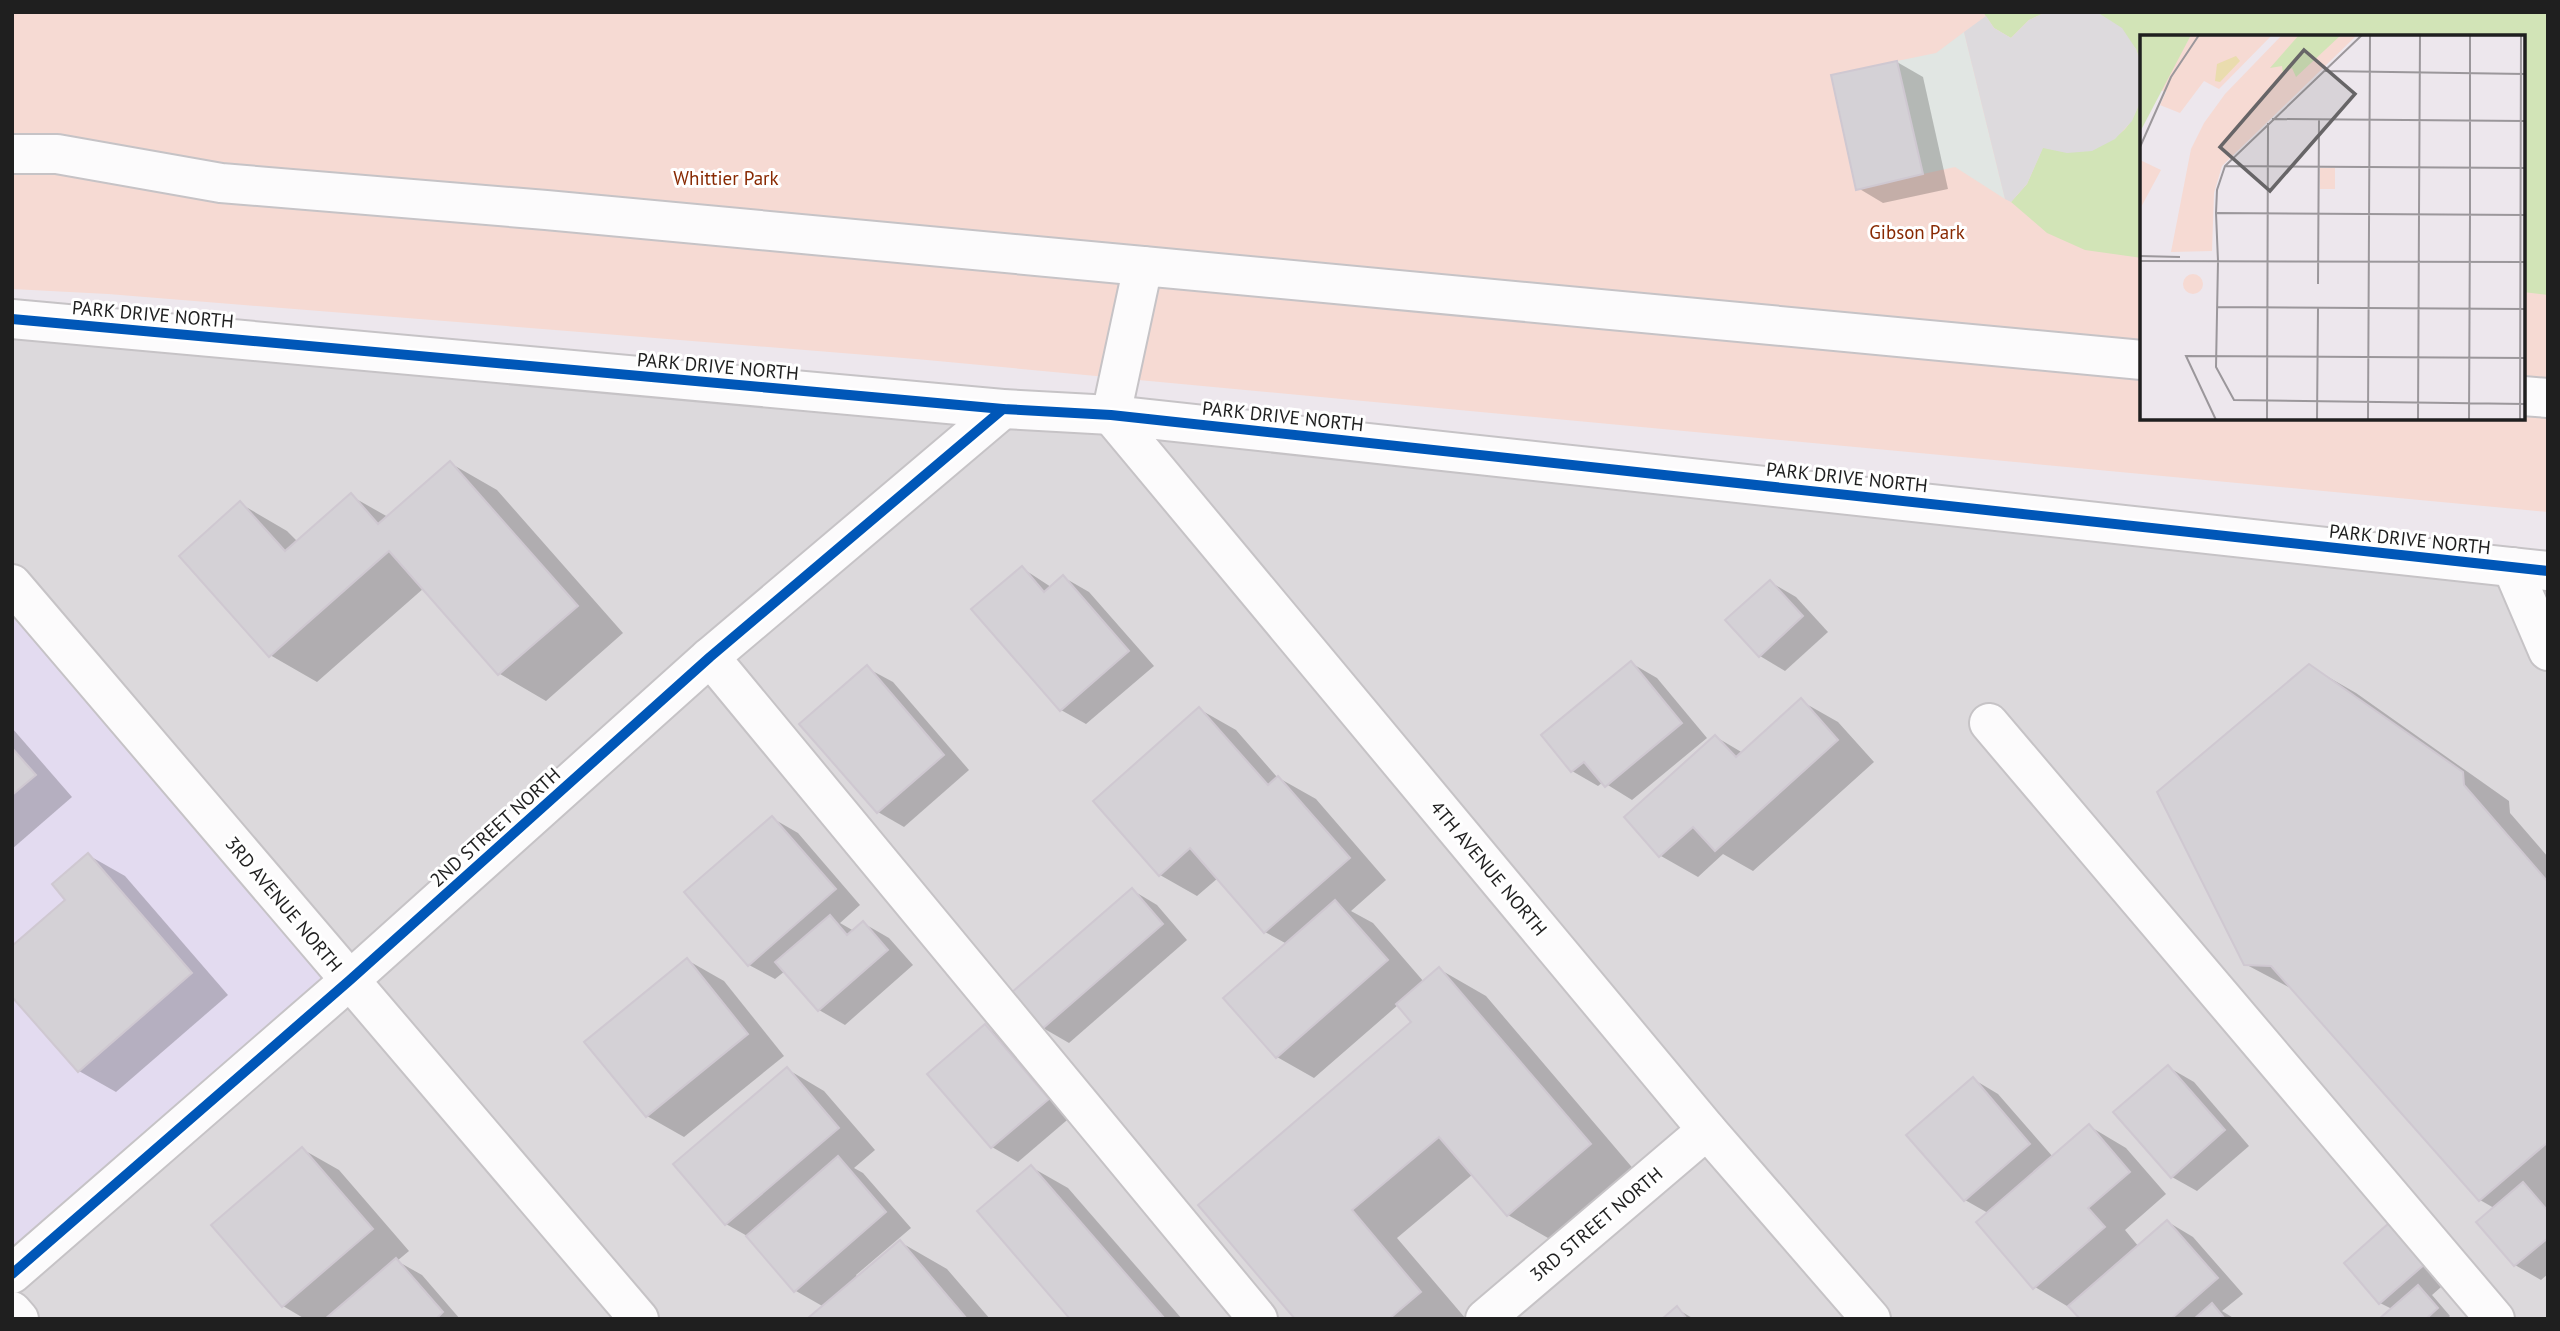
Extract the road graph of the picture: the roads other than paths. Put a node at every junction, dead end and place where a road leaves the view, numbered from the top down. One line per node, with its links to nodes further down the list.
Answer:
1 (12, 154): 2 (street)
2 (1143, 266): 4 (street); 8 (street)
3 (12, 319): 7 (street, PARK DRIVE NORTH)
4 (2140, 360)
5 (2525, 396): 6 (street)
6 (2548, 398)
7 (1003, 410): 8 (street, PARK DRIVE NORTH); 12 (street, 2ND STREET NORTH)
8 (1111, 415): 9 (street, PARK DRIVE NORTH); 15 (street, 4TH AVENUE NORTH)
9 (2530, 569): 11 (street)
10 (12, 584): 14 (street, 3RD AVENUE NORTH)
11 (2548, 651)
12 (710, 657): 14 (street, 2ND STREET NORTH); 20 (street)
13 (1989, 723): 23 (street)
14 (350, 980): 16 (street, 2ND STREET NORTH); 19 (street, 3RD AVENUE NORTH)
15 (1707, 1130): 21 (street, 3RD STREET NORTH); 22 (street, 4TH AVENUE NORTH)
16 (12, 1274)
17 (12, 1311): 18 (street)
18 (19, 1319)
19 (639, 1319)
20 (1258, 1319)
21 (1485, 1319)
22 (1871, 1319)
23 (2495, 1319)

